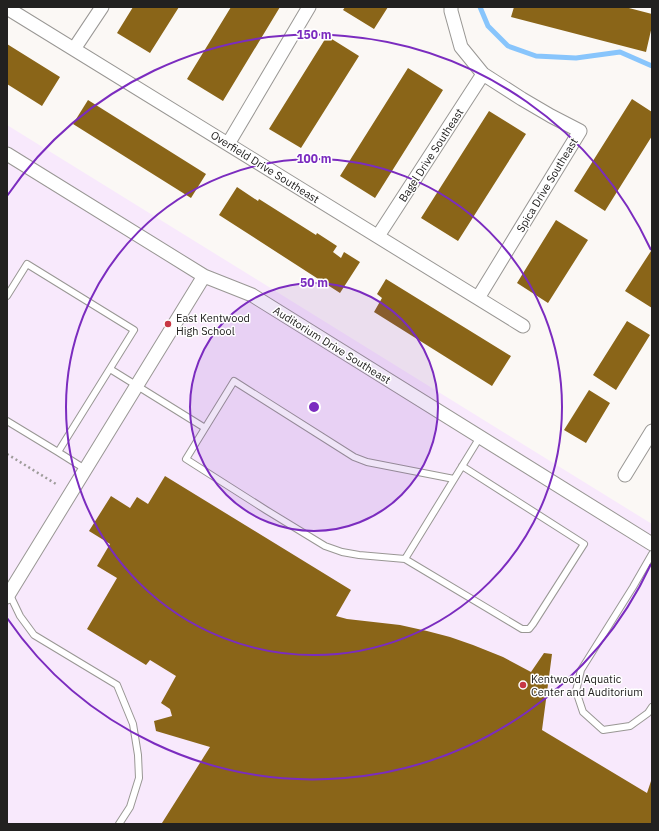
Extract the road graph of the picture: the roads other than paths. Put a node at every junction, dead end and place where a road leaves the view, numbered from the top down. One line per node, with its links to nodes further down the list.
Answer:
1 (102, 7): 5 (street)
2 (308, 7): 7 (street)
3 (451, 7): 6 (street, Spica Drive Southeast)
4 (7, 8): 5 (street, Overfield Drive Southeast)
5 (74, 49): 7 (street, Overfield Drive Southeast)
6 (483, 74): 9 (street, Bagel Drive Southeast); 12 (street, Spica Drive Southeast)
7 (228, 144): 9 (street, Overfield Drive Southeast)
8 (7, 154): 10 (street, Auditorium Drive Southeast)
9 (378, 236): 12 (street, Overfield Drive Southeast)
10 (204, 276): 15 (street); 19 (street, Auditorium Drive Southeast)
11 (7, 296): 14 (lane)
12 (478, 298): 13 (street, Overfield Drive Southeast)
13 (523, 326)
14 (110, 369): 15 (lane); 20 (lane)
15 (137, 386): 17 (lane); 22 (street)
16 (7, 421): 20 (lane)
17 (205, 428): 24 (lane); 27 (lane)
18 (652, 431): 23 (street)
19 (480, 437): 21 (lane); 25 (street, Auditorium Drive Southeast)
20 (58, 452): 22 (lane)
21 (462, 466): 24 (lane); 27 (lane)
22 (86, 470): 28 (street)
23 (625, 475)
24 (454, 479): 27 (lane)
25 (652, 544)
26 (652, 554): 29 (lane)
27 (405, 559)
28 (8, 595): 30 (lane)
29 (652, 707)
30 (119, 824)

